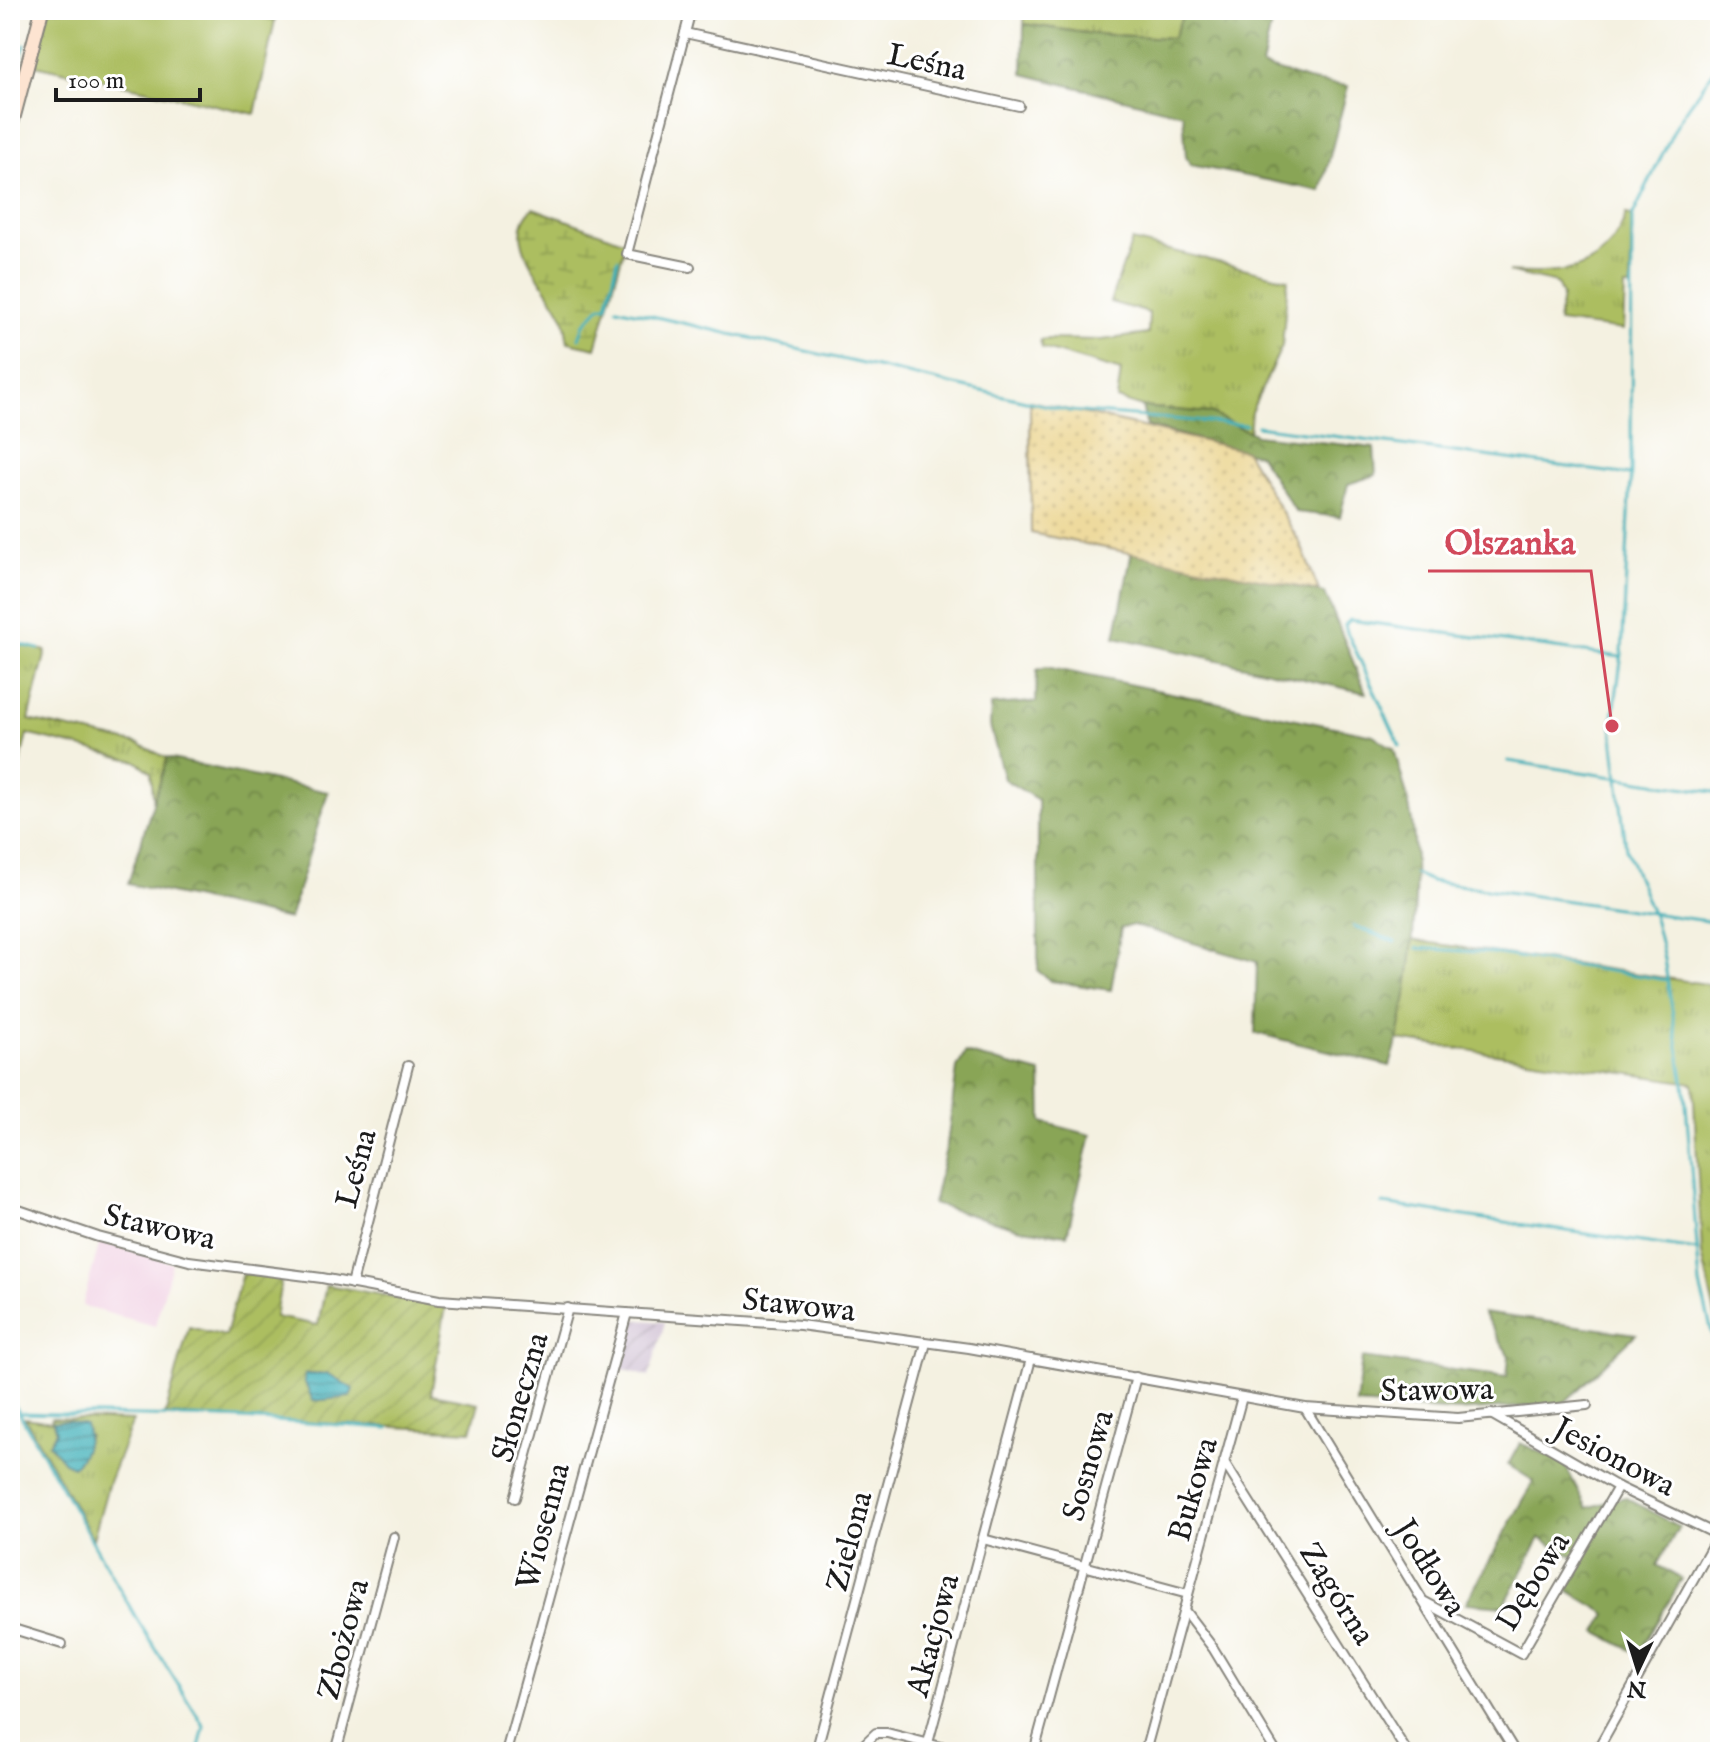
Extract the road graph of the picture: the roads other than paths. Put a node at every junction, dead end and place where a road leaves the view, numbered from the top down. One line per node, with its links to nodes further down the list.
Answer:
1 (42, 10): 5 (main road)
2 (691, 10): 3 (street)
3 (685, 33): 4 (street, Leśna); 6 (street)
4 (1019, 106)
5 (10, 131)
6 (690, 267)
7 (408, 1066): 9 (street, Leśna)
8 (10, 1207): 9 (street, Stawowa)
9 (352, 1284): 10 (street, Stawowa)
10 (568, 1308): 11 (street, Stawowa); 21 (street, Słoneczna)
11 (627, 1313): 12 (street, Stawowa); 34 (street, Wiosenna)
12 (926, 1343): 13 (street, Stawowa); 35 (street, Zielona)
13 (1031, 1359): 14 (street, Stawowa); 24 (street, Akacjowa)
14 (1136, 1377): 15 (street, Stawowa); 26 (street, Sosnowa)
15 (1242, 1397): 17 (street, Stawowa); 19 (street, Bukowa)
16 (1587, 1405): 18 (street, Stawowa)
17 (1305, 1408): 18 (street, Stawowa); 28 (street, Jodłowa)
18 (1490, 1413): 20 (street, Jesionowa)
19 (1224, 1462): 27 (street, Bukowa); 41 (street, Zagórna)
20 (1618, 1487): 22 (street, Jesionowa); 28 (street, Dębowa)
21 (515, 1498)
22 (1719, 1535): 43 (street)
23 (394, 1537): 33 (street, Zbożowa)
24 (983, 1539): 25 (street, Akacjowa); 32 (street, Akacjowa)
25 (1031, 1553): 26 (street, Sosnowa)
26 (1084, 1567): 27 (street); 38 (street, Sosnowa)
27 (1188, 1594): 29 (street, Bukowa)
28 (1423, 1601): 42 (street, Jodłowa)
29 (1184, 1610): 39 (street, Bukowa); 40 (street)
30 (10, 1628): 31 (street)
31 (62, 1644)
32 (928, 1743): 36 (street); 37 (street)
33 (336, 1752)
34 (506, 1752)
35 (816, 1752)
36 (856, 1752)
37 (961, 1752)
38 (1034, 1752)
39 (1145, 1752)
40 (1276, 1752)
41 (1407, 1752)
42 (1515, 1752)
43 (1596, 1752)

